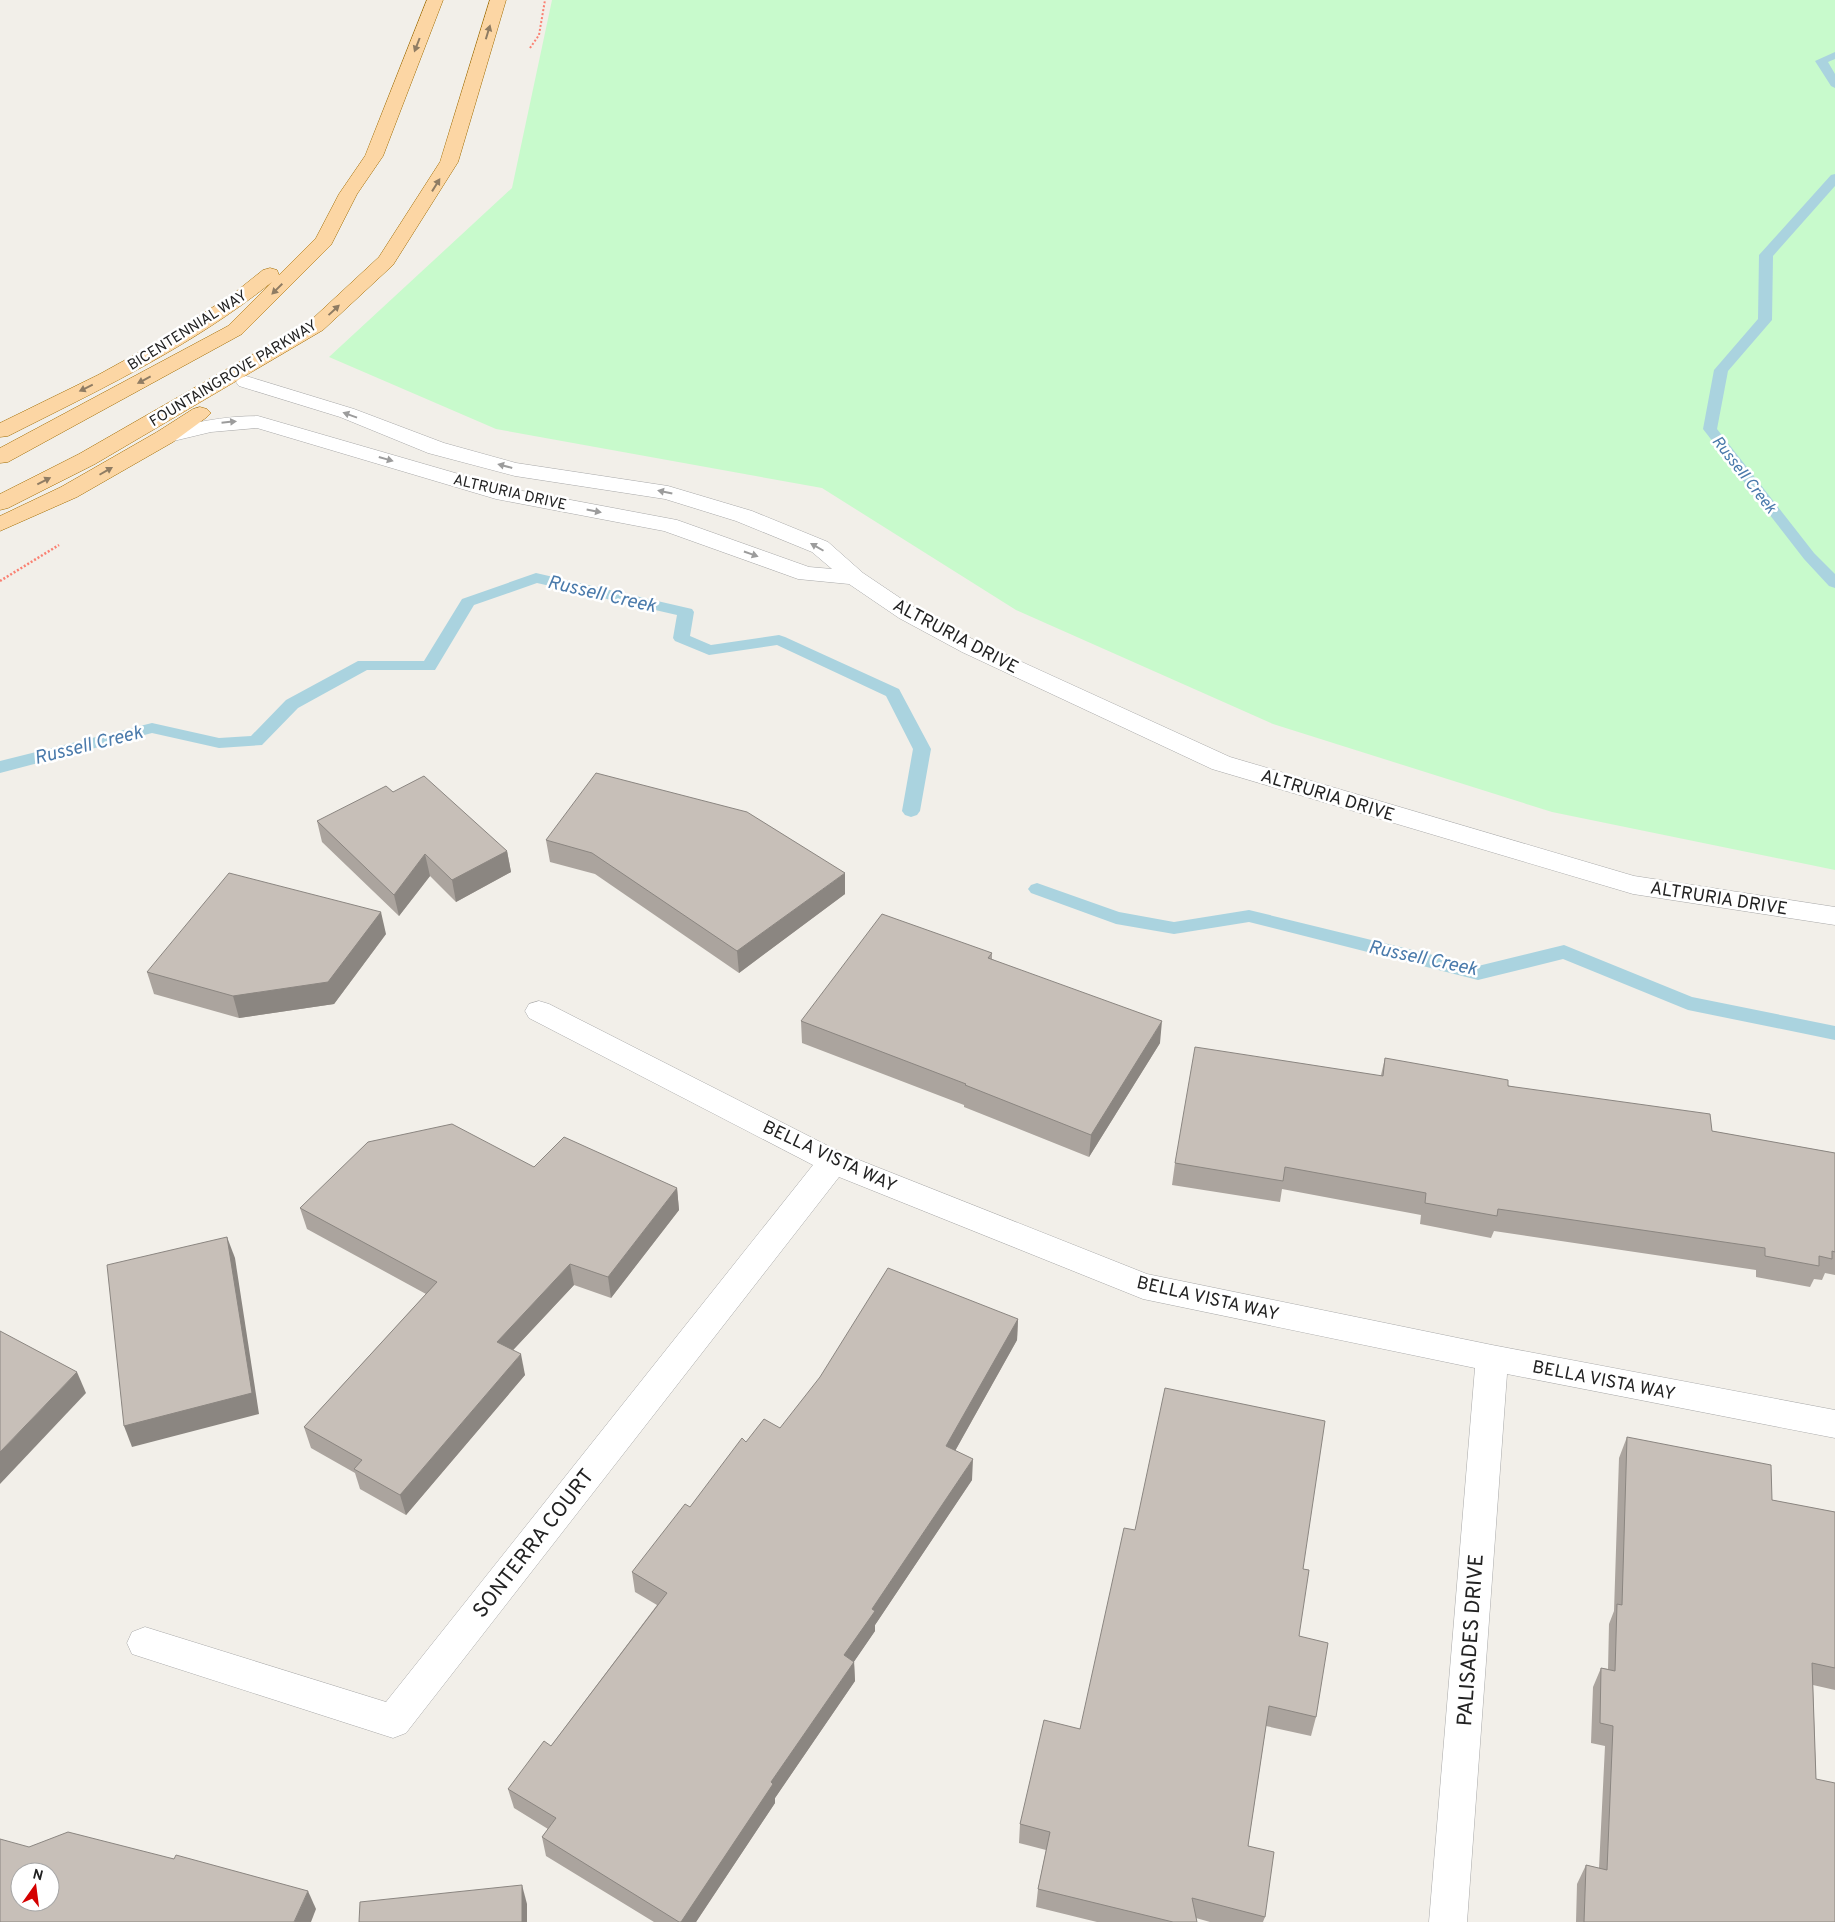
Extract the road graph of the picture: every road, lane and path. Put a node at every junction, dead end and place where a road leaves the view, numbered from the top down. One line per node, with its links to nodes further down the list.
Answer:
1 (435, 0): 3 (main road, one-way to 3)
2 (498, 0): 4 (main road, FOUNTAINGROVE PARKWAY, one-way to 2)
3 (348, 194): 6 (main road, BICENTENNIAL WAY, one-way to 6); 8 (main road, one-way to 8)
4 (316, 326): 5 (main road); 9 (main road, FOUNTAINGROVE PARKWAY, one-way to 4)
5 (246, 382): 7 (main road); 11 (street, ALTRURIA DRIVE, one-way to 5)
6 (0, 431)
7 (164, 436): 10 (main road, one-way to 7); 11 (street, ALTRURIA DRIVE, one-way to 11)
8 (0, 457)
9 (0, 503)
10 (0, 524)
11 (855, 578): 12 (street, ALTRURIA DRIVE)
12 (1835, 916)
13 (539, 1011): 14 (street, BELLA VISTA WAY)
14 (833, 1162): 15 (street, BELLA VISTA WAY); 17 (street, SONTERRA COURT)
15 (1492, 1358): 16 (street, BELLA VISTA WAY); 18 (street, PALISADES DRIVE)
16 (1835, 1424)
17 (145, 1643)
18 (1448, 1922)

